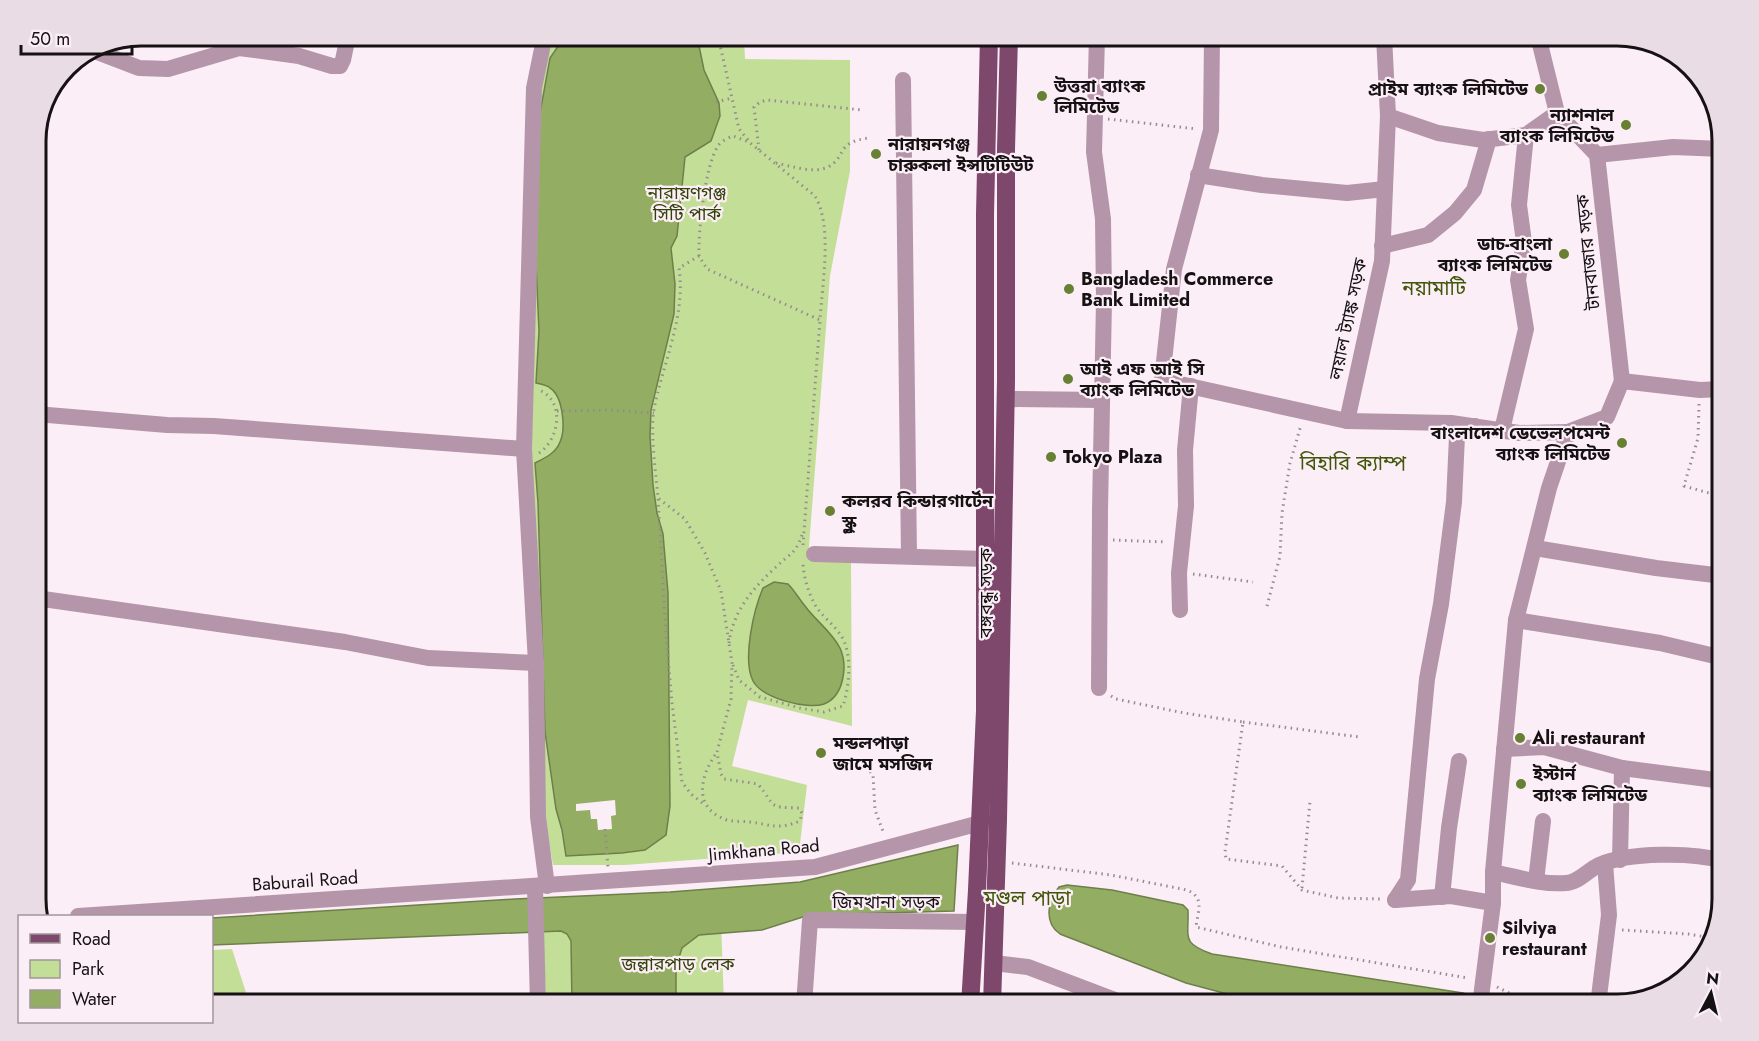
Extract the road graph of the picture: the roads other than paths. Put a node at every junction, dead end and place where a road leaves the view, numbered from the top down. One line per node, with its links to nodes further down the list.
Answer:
1 (346, 46): 9 (street)
2 (543, 46): 30 (street)
3 (989, 46): 34 (main road, বঙ্গবন্ধু সড়ক)
4 (1009, 46): 23 (main road, বঙ্গবন্ধু সড়ক)
5 (1097, 46): 24 (street)
6 (1212, 46): 17 (street)
7 (1384, 46): 12 (street, লয়াল ট্যাঙ্ক সড়ক)
8 (1540, 46): 11 (street)
9 (104, 55)
10 (903, 80): 33 (street)
11 (1557, 113): 13 (street); 16 (street)
12 (1388, 116): 14 (street); 18 (street, লয়াল ট্যাঙ্ক সড়ক)
13 (1526, 135): 14 (street); 28 (street)
14 (1488, 139): 19 (street)
15 (1712, 149): 16 (street)
16 (1597, 155): 20 (street, টানবাজার সড়ক)
17 (1198, 175): 18 (street); 21 (street)
18 (1385, 189): 19 (street, লয়াল ট্যাঙ্ক সড়ক)
19 (1382, 246): 26 (street, লয়াল ট্যাঙ্ক সড়ক)
20 (1622, 381): 22 (street); 29 (street)
21 (1191, 386): 26 (street); 37 (street)
22 (1712, 389)
23 (1005, 399): 24 (street); 57 (main road, বঙ্গবন্ধু সড়ক)
24 (1102, 400): 41 (street)
25 (47, 415): 30 (street)
26 (1347, 421): 27 (street)
27 (1475, 426): 28 (street); 53 (street)
28 (1502, 430): 29 (street)
29 (1568, 432): 31 (street)
30 (525, 453): 40 (street)
31 (1535, 548): 35 (street); 38 (street)
32 (814, 554): 33 (street)
33 (909, 556): 34 (street)
34 (986, 559): 47 (main road, বঙ্গবন্ধু সড়ক)
35 (1712, 575)
36 (47, 600): 40 (street)
37 (1180, 610)
38 (1516, 620): 39 (street); 42 (street)
39 (1712, 655)
40 (536, 663): 52 (street)
41 (1099, 688)
42 (1504, 749): 44 (street); 50 (street)
43 (1459, 760): 53 (street)
44 (1622, 768): 45 (street); 49 (street)
45 (1712, 780)
46 (1543, 821): 51 (street)
47 (980, 823): 52 (street, Jimkhana Road); 56 (main road, বঙ্গবন্ধু সড়ক)
48 (1712, 858): 49 (street)
49 (1612, 862): 51 (street); 64 (street)
50 (1493, 872): 51 (street); 54 (street)
51 (1536, 881)
52 (539, 889): 55 (street, Baburail Road); 58 (street)
53 (1443, 897): 54 (street)
54 (1492, 903): 63 (street)
55 (92, 915)
56 (975, 922): 59 (street, জিমখানা সড়ক); 60 (main road, বঙ্গবন্ধু সড়ক)
57 (993, 963): 61 (main road, বঙ্গবন্ধু সড়ক); 62 (street)
58 (538, 994)
59 (805, 994)
60 (971, 994)
61 (992, 994)
62 (1099, 994)
63 (1481, 994)
64 (1599, 994)

